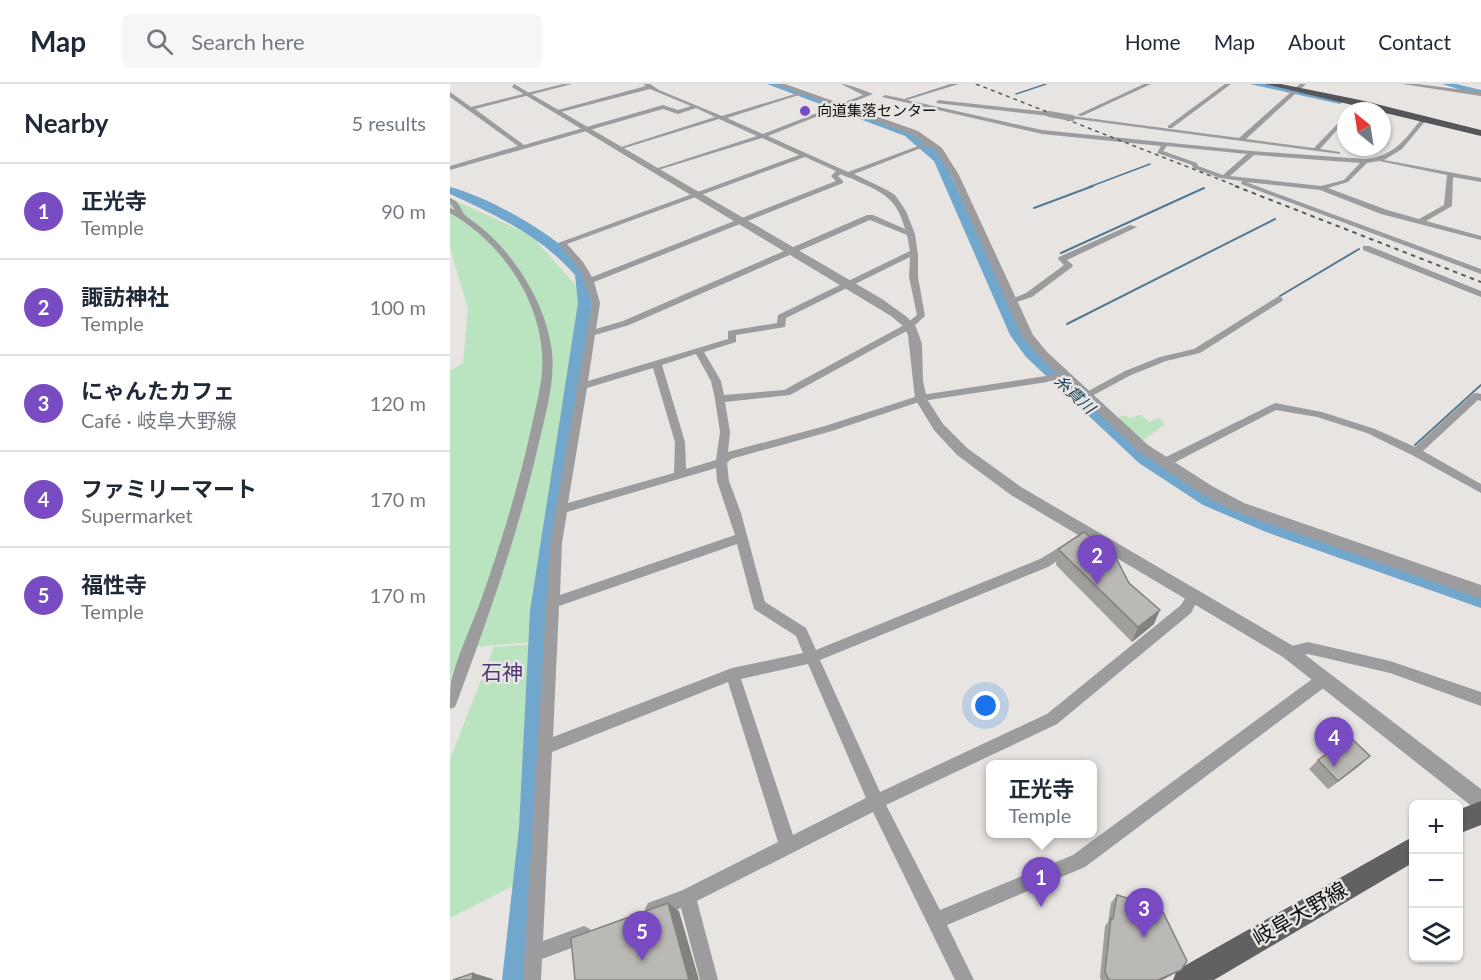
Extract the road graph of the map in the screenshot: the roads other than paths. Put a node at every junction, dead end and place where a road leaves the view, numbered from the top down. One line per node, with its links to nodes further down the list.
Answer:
1 (569, 84): 13 (street)
2 (779, 84): 14 (street)
3 (844, 84): 15 (street)
4 (956, 84): 18 (street)
5 (1148, 84): 25 (street)
6 (1228, 84): 25 (street)
7 (1269, 84): 11 (highway)
8 (1405, 84): 16 (street)
9 (514, 85): 13 (street)
10 (648, 86): 19 (street); 22 (street)
11 (1300, 87): 24 (highway); 30 (street)
12 (450, 94): 21 (street)
13 (528, 94): 21 (street); 22 (street)
14 (800, 94): 20 (street); 23 (street)
15 (870, 94): 17 (street); 20 (street)
16 (1481, 94)
17 (885, 97): 18 (street); 32 (street)
18 (906, 99): 30 (street, bridge)
19 (696, 106): 23 (street); 27 (street)
20 (836, 107): 29 (street); 31 (street)
21 (469, 109): 33 (street)
22 (557, 111): 27 (street)
23 (721, 118): 29 (street); 34 (street)
24 (1425, 118): 28 (highway); 39 (street)
25 (1170, 127): 30 (street)
26 (1337, 127): 35 (street)
27 (586, 129): 33 (street); 34 (street)
28 (1481, 133)
29 (762, 136): 37 (street); 41 (street)
30 (1243, 138): 35 (street)
31 (927, 144): 42 (street); 63 (street)
32 (1166, 144): 36 (street); 44 (street)
33 (523, 147): 40 (street)
34 (620, 149): 41 (street)
35 (1316, 149): 39 (street)
36 (1252, 153): 38 (street); 44 (street)
37 (805, 155): 42 (street); 47 (street)
38 (1365, 161): 39 (street); 46 (street)
39 (1382, 161): 43 (street)
40 (450, 168)
41 (657, 170): 47 (street)
42 (842, 173): 50 (street); 53 (street)
43 (1450, 175): 45 (street); 51 (street)
44 (1226, 177): 46 (street); 58 (street)
45 (1481, 180)
46 (1322, 188): 51 (street)
47 (697, 194): 50 (street); 59 (street)
48 (450, 200): 49 (street)
49 (455, 213): 90 (street)
50 (743, 221): 56 (street); 59 (street)
51 (1419, 222): 54 (street)
52 (1133, 227): 63 (street)
53 (911, 234): 56 (street); 57 (street)
54 (1481, 238)
55 (1366, 248): 61 (street)
56 (794, 251): 60 (street); 65 (street)
57 (914, 252): 60 (street); 64 (street)
58 (1481, 272)
59 (591, 280): 65 (street)
60 (851, 284): 64 (street); 66 (street)
61 (1481, 294)
62 (1279, 300): 70 (street)
63 (1011, 301): 68 (street)
64 (909, 327): 71 (street); 73 (street)
65 (591, 333): 69 (street)
66 (699, 352): 67 (street); 73 (street)
67 (657, 365): 69 (street); 77 (street)
68 (1057, 376): 70 (street); 71 (street)
69 (583, 386): 79 (street)
70 (1086, 395): 76 (street)
71 (921, 398): 75 (street); 80 (street)
72 (1481, 398): 74 (street)
73 (720, 399): 75 (street)
74 (1416, 452): 76 (street); 78 (street)
75 (721, 462): 77 (street); 81 (street)
76 (1164, 462): 82 (street)
77 (680, 475): 79 (street)
78 (1481, 489)
79 (562, 509): 84 (street)
80 (1089, 534): 83 (street); 86 (street)
81 (741, 538): 84 (street); 86 (street)
82 (1481, 592)
83 (1193, 597): 85 (street); 93 (street)
84 (553, 603): 91 (street)
85 (1289, 652): 88 (street); 89 (street)
86 (813, 657): 87 (street); 93 (street)
87 (732, 674): 91 (street); 96 (street)
88 (1324, 679): 92 (street); 100 (street)
89 (1481, 699)
90 (450, 702)
91 (545, 747): 102 (street)
92 (1481, 801)
93 (876, 802): 96 (street); 100 (street)
94 (1481, 813): 95 (main road)
95 (1463, 820)
96 (788, 846): 98 (street)
97 (1409, 850): 106 (main road, 岐阜大野線)
98 (687, 897): 99 (street); 104 (street)
99 (633, 917)
100 (935, 921): 105 (street)
101 (600, 929): 102 (street)
102 (534, 953): 103 (street)
103 (532, 980)
104 (709, 980)
105 (965, 980)
106 (1187, 980)

